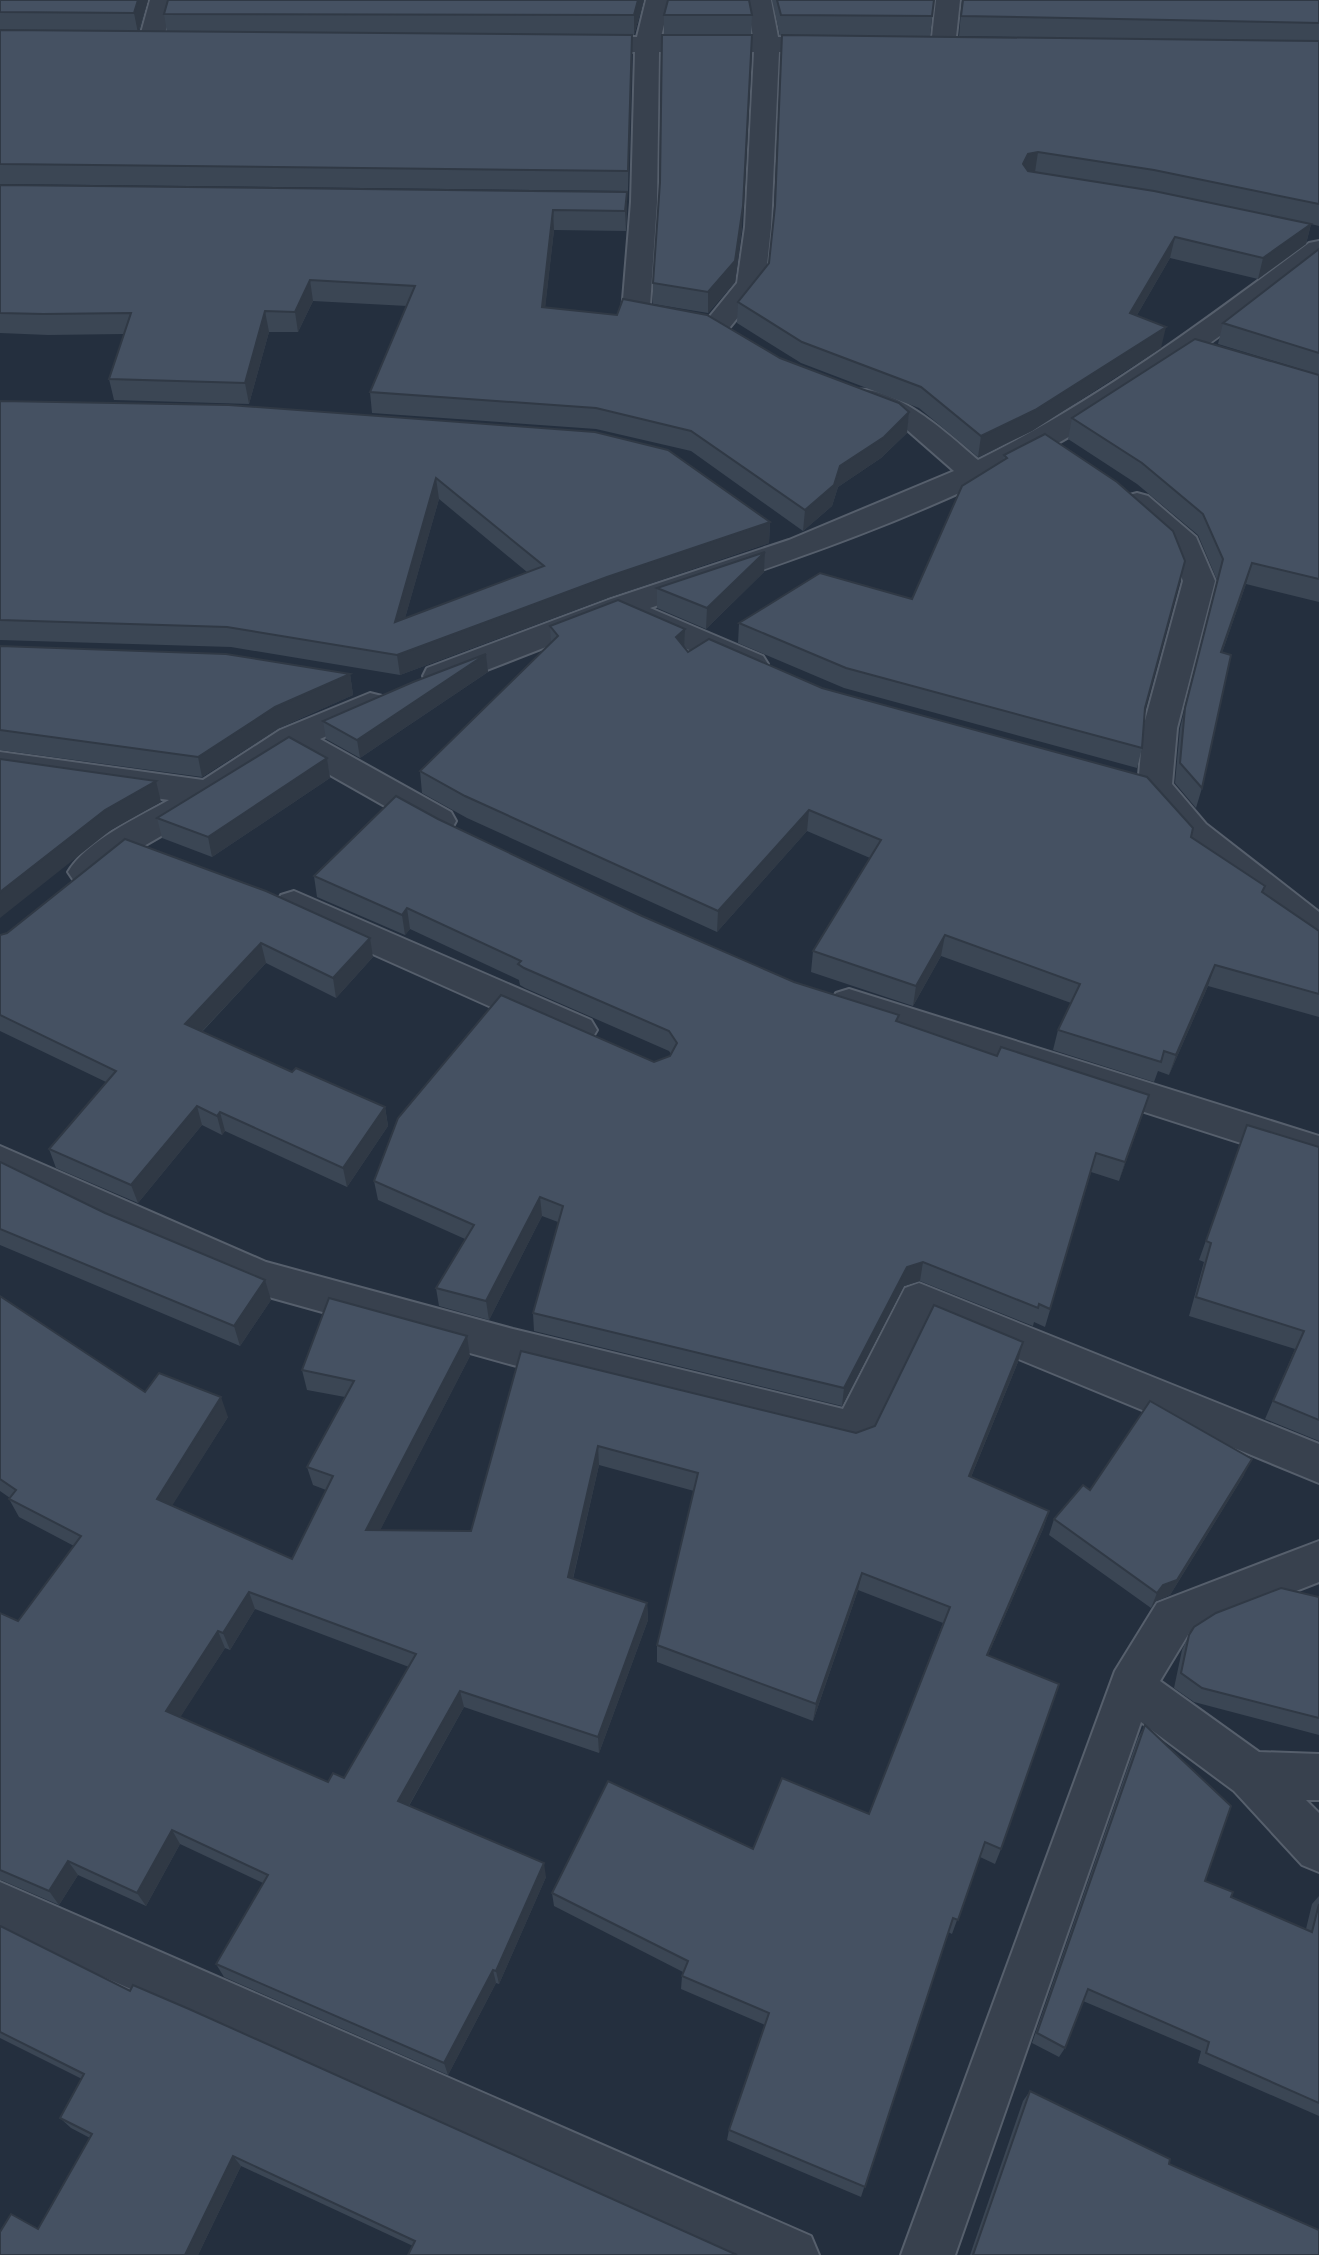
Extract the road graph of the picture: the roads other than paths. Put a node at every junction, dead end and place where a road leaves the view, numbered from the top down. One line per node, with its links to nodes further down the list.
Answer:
1 (162, 0): 6 (street)
2 (658, 0): 9 (street)
3 (759, 0): 10 (street)
4 (948, 0): 13 (street)
5 (122, 44): 6 (street)
6 (150, 44): 7 (street)
7 (177, 44)
8 (550, 44): 9 (street)
9 (647, 44): 10 (street); 10 (street)
10 (767, 45): 11 (street)
11 (862, 46)
12 (916, 46): 13 (street)
13 (943, 46): 14 (street)
14 (971, 46)
15 (1293, 230): 16 (street)
16 (1319, 236)
17 (1319, 249): 19 (street)
18 (837, 389): 21 (street)
19 (1043, 439): 20 (street); 21 (street)
20 (1074, 460)
21 (975, 473): 24 (street)
22 (1115, 486): 37 (street)
23 (767, 523): 24 (street)
24 (800, 547): 25 (street)
25 (619, 607): 26 (street); 28 (street)
26 (783, 678)
27 (349, 681): 29 (street)
28 (414, 685)
29 (292, 738): 31 (street); 32 (street)
30 (0, 764): 31 (street)
31 (208, 793): 33 (street)
32 (467, 835)
33 (125, 841): 34 (street); 35 (street)
34 (162, 855)
35 (62, 891)
36 (260, 891): 39 (street)
37 (1319, 932)
38 (821, 994): 40 (street)
39 (607, 1042)
40 (1319, 1152)
41 (0, 1162): 42 (street)
42 (1319, 1464)
43 (1319, 1561): 44 (street)
44 (1131, 1687): 45 (street); 50 (street)
45 (1251, 1775): 46 (street); 47 (street)
46 (1319, 1777)
47 (1319, 1848)
48 (0, 1906): 49 (street)
49 (792, 2255)
50 (929, 2255)

